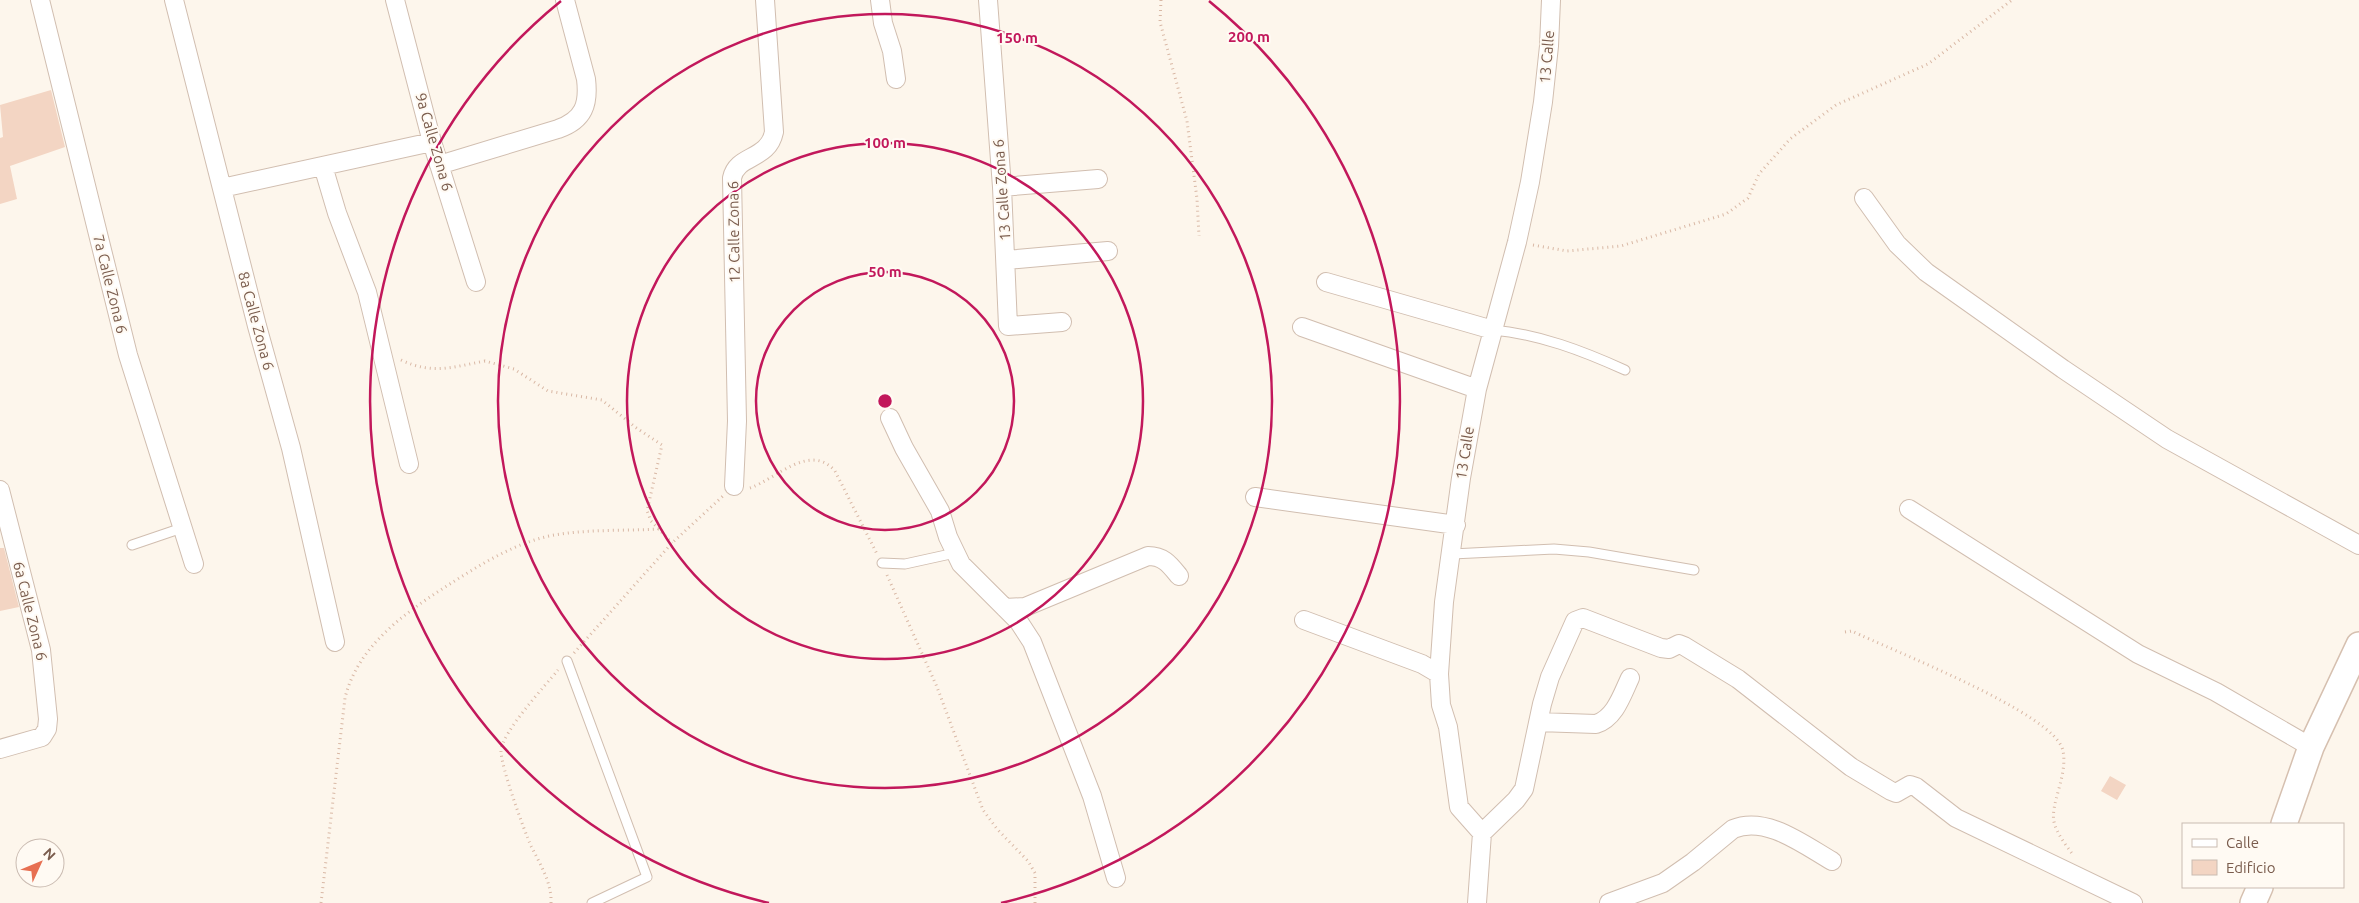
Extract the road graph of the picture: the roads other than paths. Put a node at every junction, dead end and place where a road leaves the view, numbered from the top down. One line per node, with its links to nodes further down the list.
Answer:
1 (40, 0): 34 (street, 7a Calle Zona 6)
2 (174, 0): 15 (street, 8a Calle Zona 6)
3 (395, 0): 10 (street, 9a Calle Zona 6)
4 (565, 0): 12 (street)
5 (765, 0): 28 (street, 12 Calle Zona 6)
6 (880, 0): 9 (street)
7 (988, 0): 14 (street, 13 Calle Zona 6)
8 (1551, 0): 23 (street, 13 Calle)
9 (896, 79)
10 (432, 142): 11 (street); 12 (street, 9a Calle Zona 6)
11 (323, 166): 15 (street); 27 (street)
12 (439, 166): 19 (street, 9a Calle Zona 6)
13 (1098, 179): 14 (street)
14 (1002, 187): 18 (street, 13 Calle Zona 6)
15 (222, 188): 45 (street, 8a Calle Zona 6)
16 (1864, 198): 36 (street)
17 (1108, 251): 18 (street)
18 (1006, 260): 21 (street, 13 Calle Zona 6)
19 (476, 282)
20 (1326, 282): 23 (street)
21 (1062, 322)
22 (1302, 327): 25 (street)
23 (1493, 330): 24 (lane); 25 (street, 13 Calle)
24 (1625, 370)
25 (1477, 389): 33 (street, 13 Calle)
26 (890, 418): 37 (street)
27 (410, 464)
28 (734, 486)
29 (0, 490): 32 (street, 6a Calle Zona 6)
30 (1255, 497): 33 (street)
31 (1909, 509): 51 (street)
32 (3, 517): 52 (street, 6a Calle Zona 6)
33 (1456, 525): 38 (street, 13 Calle)
34 (182, 528): 35 (lane); 40 (street, 7a Calle Zona 6)
35 (132, 545)
36 (2359, 545)
37 (955, 553): 39 (lane); 43 (street)
38 (1452, 554): 41 (lane); 48 (street, 13 Calle)
39 (882, 563)
40 (194, 564)
41 (1694, 570)
42 (1180, 576): 43 (street)
43 (1005, 608): 56 (street)
44 (1304, 620): 48 (street)
45 (336, 642)
46 (2359, 645): 51 (street)
47 (567, 661): 58 (lane)
48 (1439, 674): 54 (street, 13 Calle)
49 (1630, 678): 50 (street)
50 (1538, 722): 54 (street); 61 (street)
51 (2311, 747): 53 (street)
52 (0, 749)
53 (2284, 823)
54 (1482, 833): 59 (street)
55 (1832, 860): 60 (street)
56 (1116, 878)
57 (2260, 888): 62 (street)
58 (592, 903)
59 (1477, 903)
60 (1609, 903)
61 (2133, 903)
62 (2253, 903)

